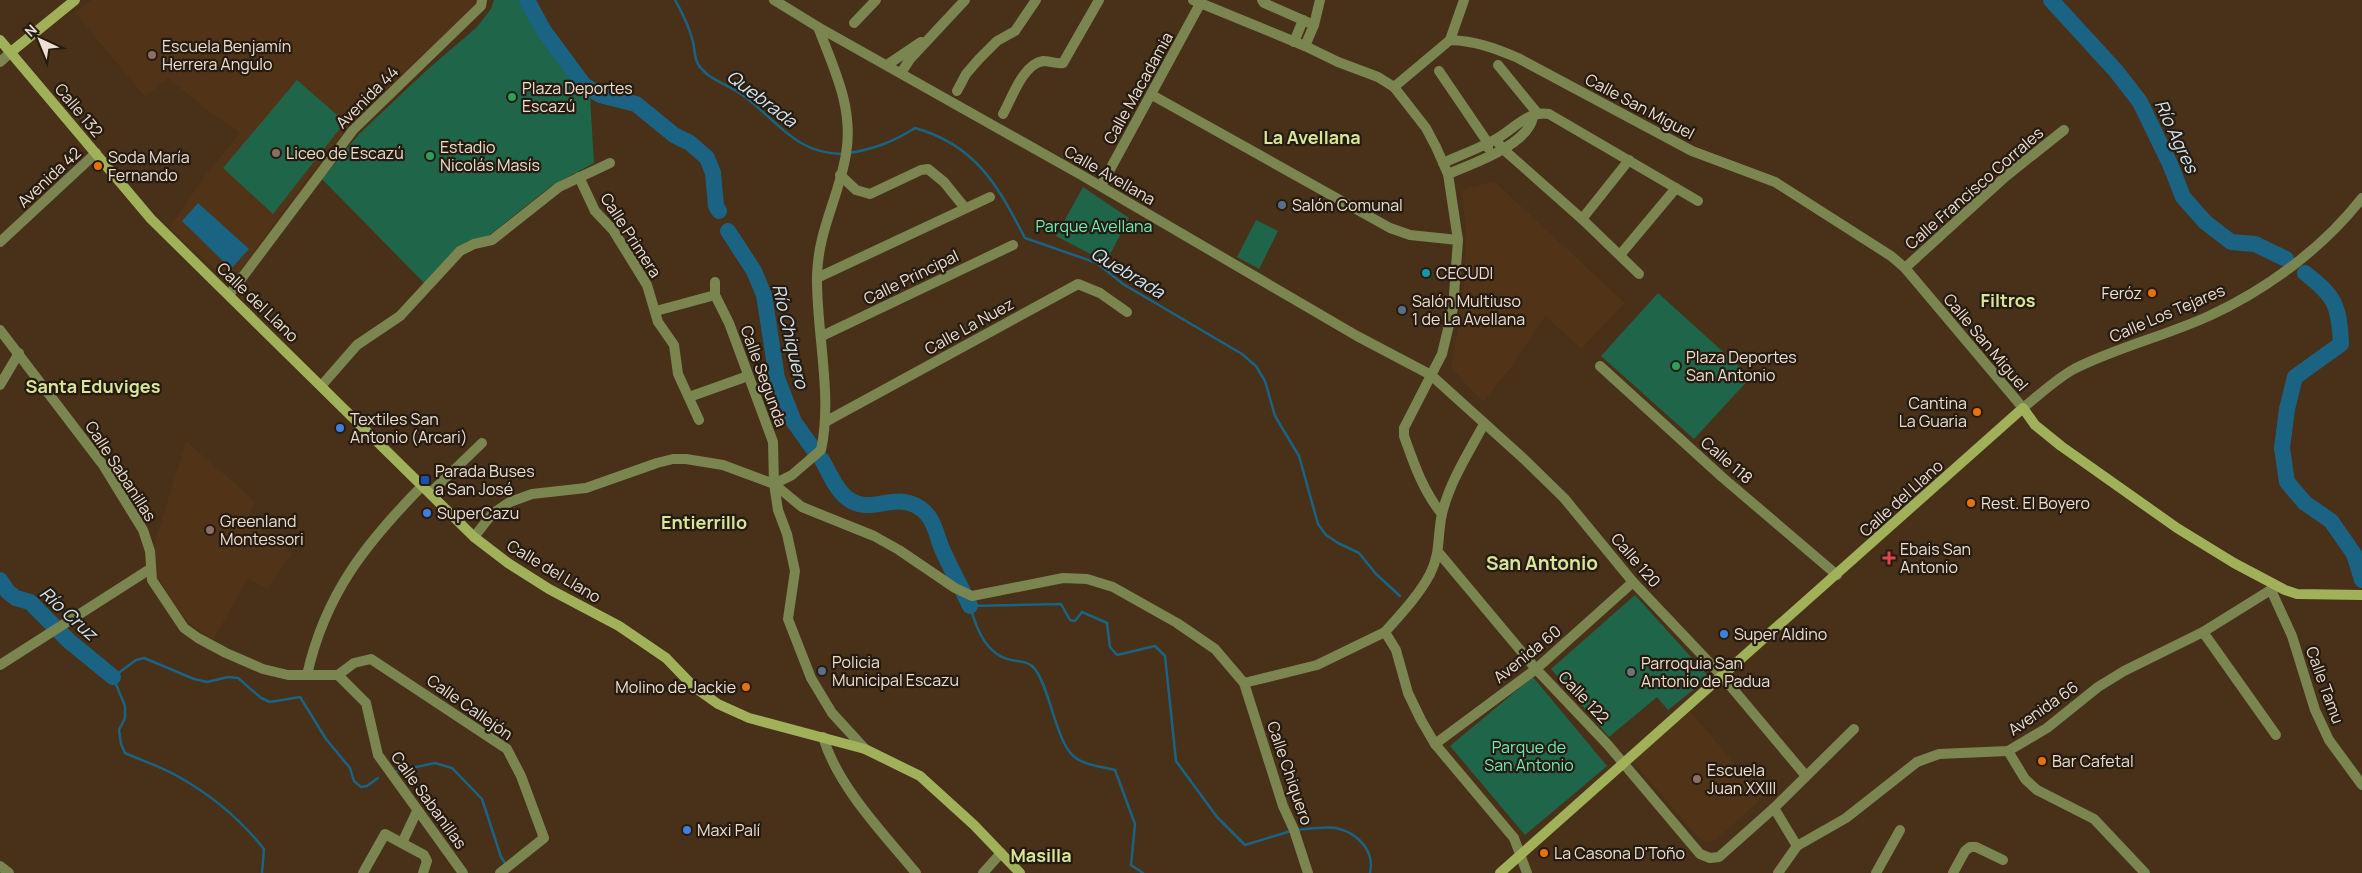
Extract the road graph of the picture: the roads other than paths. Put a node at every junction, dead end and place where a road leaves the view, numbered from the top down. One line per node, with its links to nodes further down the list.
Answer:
1 (75, 0): 21 (main road)
2 (482, 0): 58 (street, Avenida 44)
3 (876, 0): 13 (street)
4 (965, 0): 16 (street)
5 (1036, 0): 28 (street)
6 (1099, 0): 30 (street)
7 (1262, 0): 12 (street)
8 (1320, 0): 14 (street)
9 (1464, 0): 18 (street)
10 (781, 1): 15 (street, Calle Avellana)
11 (1197, 2): 19 (street); 29 (street, Calle Macadamia)
12 (1304, 20): 14 (street); 19 (street)
13 (854, 23)
14 (1314, 25): 20 (street)
15 (818, 27): 23 (street, Calle Avellana); 41 (street)
16 (936, 32): 23 (street); 26 (street)
17 (0, 40): 21 (main road, Calle 132)
18 (1450, 40): 27 (street); 54 (street, Calle San Miguel)
19 (1294, 42): 20 (street)
20 (1305, 46): 27 (street)
21 (11, 52): 22 (street); 35 (main road, Calle 132)
22 (0, 62)
23 (887, 65): 26 (street, Calle Avellana)
24 (1498, 65): 31 (street)
25 (1439, 72): 33 (street)
26 (901, 73): 43 (street, Calle Avellana)
27 (1394, 87): 38 (street)
28 (957, 92)
29 (1152, 95): 43 (street, Calle Macadamia); 51 (street)
30 (1003, 114)
31 (1535, 116): 33 (street); 34 (street); 37 (street)
32 (2064, 130): 54 (street, Calle Francisco Corrales)
33 (1492, 141): 34 (street); 36 (street); 38 (street)
34 (1503, 149): 36 (street); 49 (street)
35 (96, 153): 50 (street, Avenida 42); 58 (main road, Calle del Llano)
36 (1494, 156): 40 (street)
37 (1630, 160): 44 (street); 49 (street)
38 (1443, 162): 40 (street)
39 (610, 163): 42 (street)
40 (1448, 174): 51 (street)
41 (840, 175): 48 (street); 56 (street)
42 (579, 177): 60 (street, Calle Primera); 69 (street)
43 (1101, 186): 66 (street, Calle Avellana)
44 (1676, 188): 47 (street); 53 (street)
45 (990, 197): 48 (street)
46 (2362, 198): 71 (street, Calle Los Tejares)
47 (1698, 201)
48 (966, 208): 56 (street)
49 (1582, 219): 53 (street)
50 (1, 239)
51 (1458, 240): 66 (street)
52 (1013, 245): 63 (street, Calle Principal)
53 (1620, 255): 55 (street)
54 (1905, 268): 71 (street, Calle San Miguel)
55 (1639, 274)
56 (817, 278): 63 (street)
57 (715, 282): 59 (street, Calle Segunda)
58 (229, 295): 69 (main road, Calle del Llano)
59 (715, 295): 60 (street); 67 (street, Calle Segunda)
60 (656, 312): 70 (street, Calle Primera)
61 (1127, 312): 73 (street, Calle La Nuez)
62 (0, 330): 64 (street, Calle Sabanillas)
63 (822, 336): 73 (street)
64 (19, 353): 68 (street); 81 (street, Calle Sabanillas)
65 (1600, 366): 82 (street, Calle 118)
66 (1431, 375): 74 (street, Calle 120); 78 (street)
67 (748, 376): 70 (street); 76 (street, Calle Segunda)
68 (0, 385)
69 (322, 385): 77 (main road, Calle del Llano)
70 (690, 396): 72 (street, Calle Primera)
71 (2023, 408): 82 (main road, Calle del Llano); 84 (main road)
72 (699, 420)
73 (825, 422): 76 (street)
74 (1484, 424): 78 (street); 83 (street, Calle 120)
75 (482, 443): 77 (street)
76 (774, 484): 79 (street); 93 (street); 98 (street, Calle Segunda)
77 (426, 489): 79 (main road, Calle del Llano); 90 (street)
78 (1442, 514): 80 (street)
79 (474, 537): 96 (main road, Calle del Llano)
80 (1438, 553): 86 (street); 89 (street, Calle 122)
81 (150, 569): 88 (street); 90 (street, Calle Sabanillas)
82 (1837, 575): 92 (main road, Calle del Llano)
83 (1633, 582): 89 (street, Avenida 60); 92 (street, Calle 120)
84 (2274, 588): 85 (main road); 87 (street, Avenida 66); 102 (street, Calle Tamu)
85 (2362, 595)
86 (1385, 632): 93 (street); 97 (street)
87 (2203, 632): 95 (street); 99 (street, Avenida 66)
88 (0, 665)
89 (1536, 669): 97 (street, Avenida 60); 100 (street, Calle 122)
90 (307, 675): 91 (street, Calle Sabanillas)
91 (338, 675): 104 (street, Calle Sabanillas); 116 (street, Calle Callejón)
92 (1722, 676): 100 (main road, Calle del Llano); 101 (street, Calle 120)
93 (1244, 684): 120 (street, Calle Chiquero)
94 (1854, 729): 101 (street)
95 (2276, 735)
96 (823, 737): 98 (main road, Calle del Llano); 117 (street)
97 (1435, 744): 109 (street)
98 (865, 749): 108 (main road, Calle del Llano)
99 (2008, 751): 107 (street, Avenida 66); 126 (street)
100 (1624, 763): 103 (street, Calle 122); 109 (main road, Calle del Llano)
101 (1806, 776): 103 (street)
102 (2362, 785)
103 (1774, 808): 107 (street)
104 (417, 811): 106 (street); 115 (street, Calle Sabanillas)
105 (1900, 830): 124 (street)
106 (402, 843): 113 (street); 114 (street)
107 (1796, 846): 123 (street)
108 (1001, 853): 118 (street); 119 (main road, Calle del Llano)
109 (1520, 854): 121 (main road, Calle del Llano); 122 (street)
110 (2003, 860): 125 (street)
111 (0, 866): 112 (street)
112 (9, 873)
113 (362, 873)
114 (423, 873)
115 (463, 873)
116 (500, 873)
117 (916, 873)
118 (983, 873)
119 (1020, 873)
120 (1308, 873)
121 (1500, 873)
122 (1527, 873)
123 (1778, 873)
124 (1876, 873)
125 (1953, 873)
126 (2145, 873)

